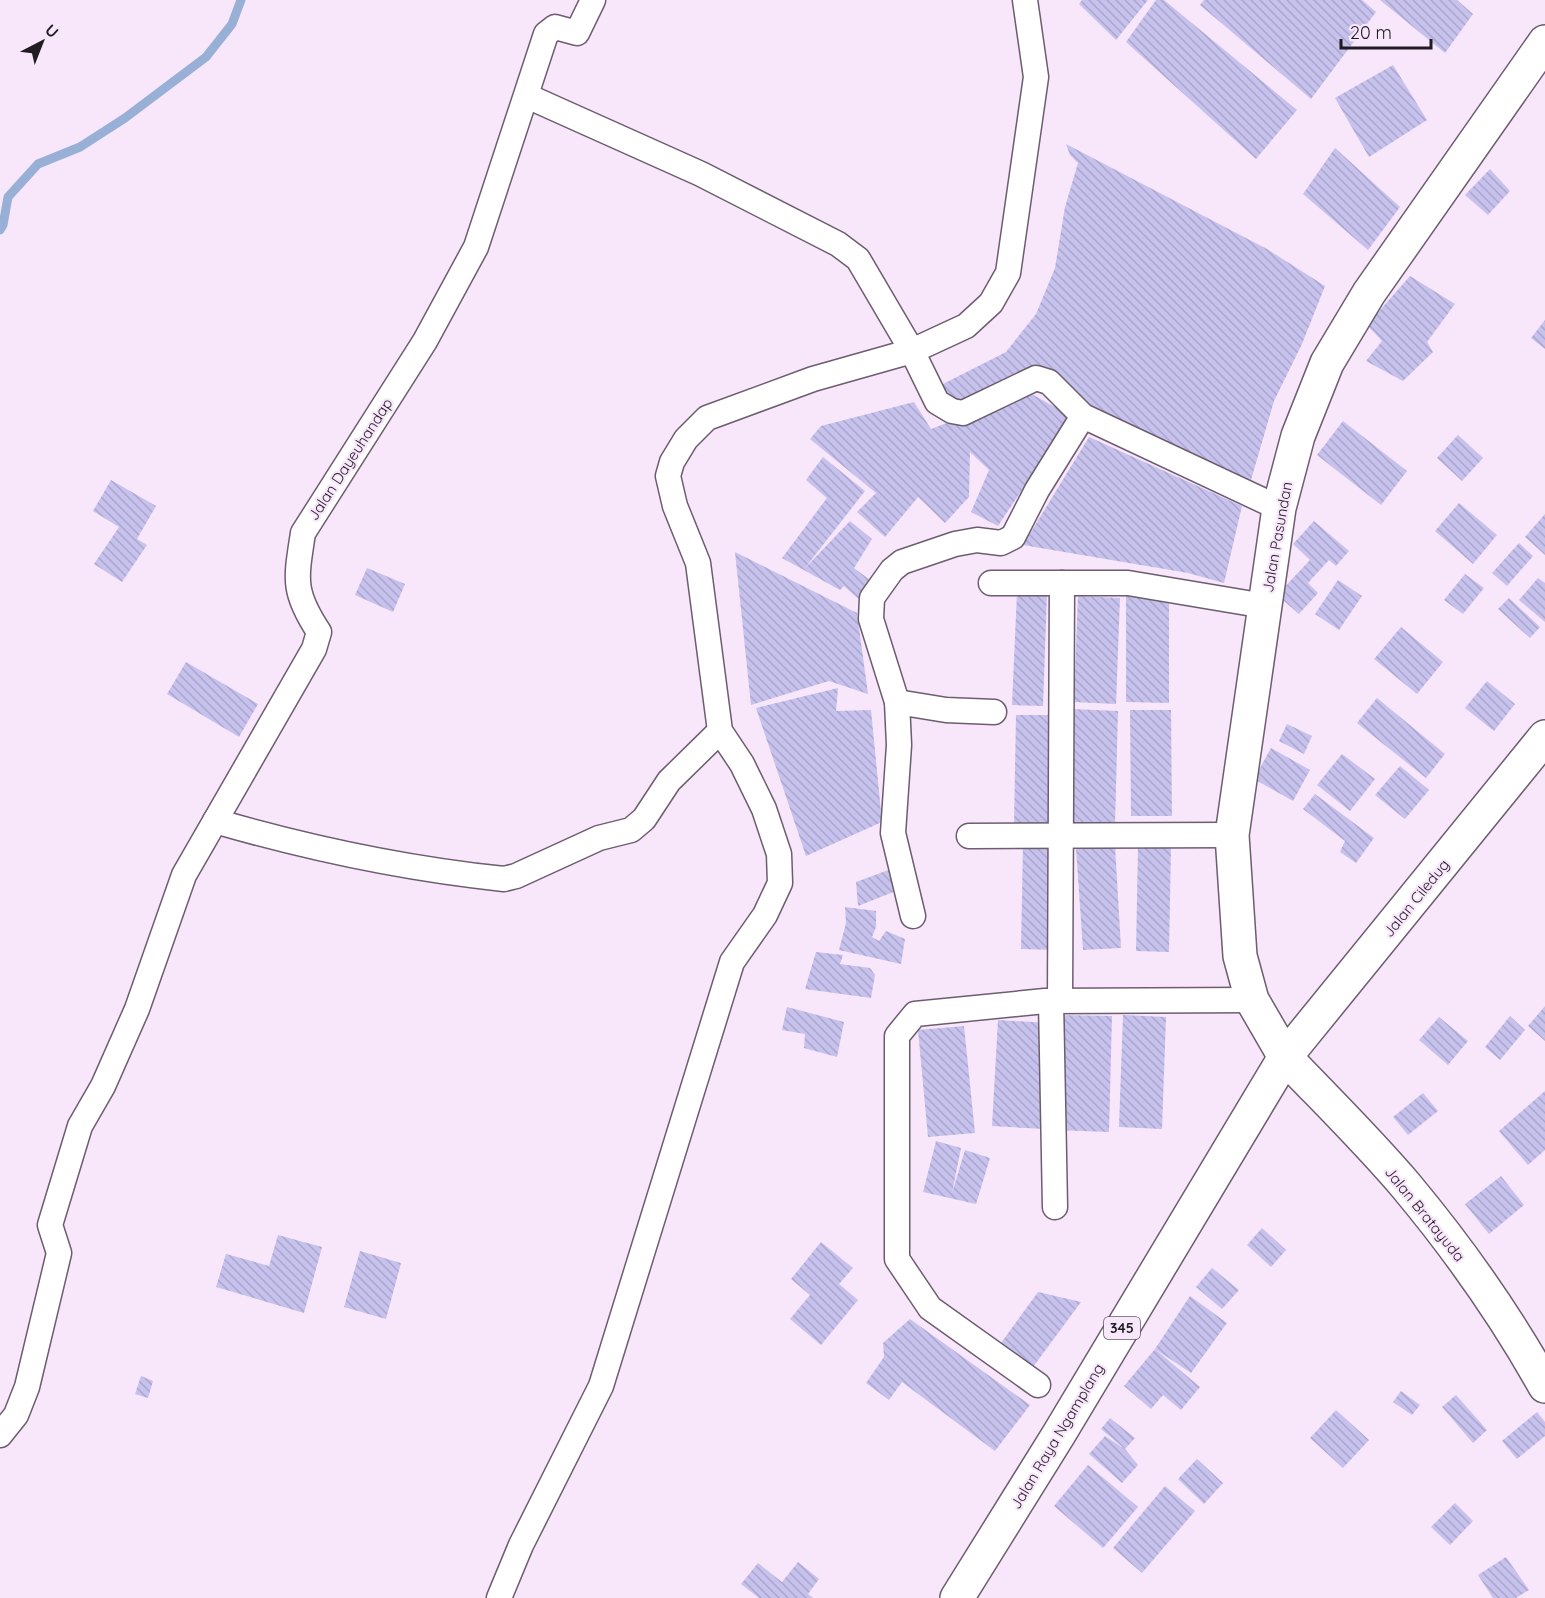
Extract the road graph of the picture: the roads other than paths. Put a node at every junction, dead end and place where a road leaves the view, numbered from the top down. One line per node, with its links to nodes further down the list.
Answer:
1 (592, 0): 4 (street, Jalan Dayeuhandap)
2 (1025, 0): 5 (street)
3 (1545, 42): 7 (main road, Jalan Pasundan)
4 (527, 96): 5 (street); 15 (street, Jalan Dayeuhandap)
5 (918, 366): 6 (street); 13 (street)
6 (1083, 416): 7 (street); 11 (street)
7 (1279, 508): 10 (main road, Jalan Pasundan)
8 (991, 583): 9 (street)
9 (1062, 583): 10 (street); 18 (street)
10 (1265, 606): 16 (main road, Jalan Pasundan)
11 (897, 702): 12 (street); 19 (street)
12 (994, 712)
13 (720, 731): 15 (street); 27 (street)
14 (1545, 737): 22 (main road, Jalan Ciledug)
15 (215, 821): 26 (street, Jalan Dayeuhandap)
16 (1232, 835): 18 (street); 20 (main road, Jalan Pasundan)
17 (969, 836): 18 (street)
18 (1063, 836): 21 (street)
19 (913, 916)
20 (1252, 1000): 21 (street); 22 (main road, Jalan Pasundan)
21 (1056, 1001): 23 (street); 24 (street)
22 (1285, 1057): 25 (main road, Jalan Bratayuda); 28 (main road, Jalan Raya Ngamplang / 345)
23 (1054, 1207)
24 (1038, 1385)
25 (1545, 1386)
26 (0, 1435)
27 (499, 1598)
28 (957, 1598)

